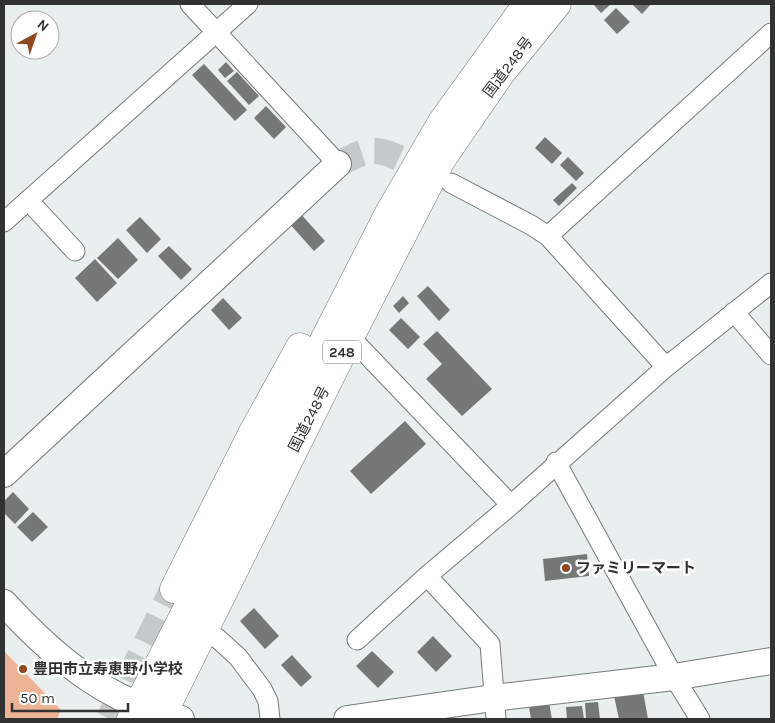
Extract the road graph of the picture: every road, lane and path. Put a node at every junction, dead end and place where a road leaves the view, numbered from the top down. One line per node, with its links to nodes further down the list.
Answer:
1 (190, 4): 5 (street)
2 (248, 4): 5 (street)
3 (527, 4): 7 (highway, 国道248号 / 248)
4 (557, 4): 16 (highway, 国道248号 / 248)
5 (216, 32): 8 (street); 10 (street)
6 (771, 33): 12 (street)
7 (482, 66): 23 (highway, 248); 30 (highway, 国道248号 / 248)
8 (338, 164): 20 (street)
9 (451, 184): 12 (street)
10 (28, 200): 11 (street); 13 (street)
11 (4, 222)
12 (548, 236): 18 (street)
13 (75, 251)
14 (771, 283): 15 (street)
15 (734, 312): 17 (street); 18 (street)
16 (350, 337): 21 (street); 25 (highway, 国道248号 / 248)
17 (771, 355)
18 (666, 366): 19 (street)
19 (556, 462): 21 (street); 28 (street)
20 (4, 474)
21 (511, 505): 22 (street)
22 (427, 576): 26 (street); 29 (street)
23 (174, 589)
24 (4, 603): 30 (street)
25 (202, 632): 30 (highway, 国道248号 / 248); 31 (street)
26 (357, 640)
27 (771, 661): 28 (street)
28 (674, 677): 29 (street); 33 (street)
29 (495, 709): 32 (street)
30 (155, 715)
31 (270, 719)
32 (347, 719)
33 (700, 719)

